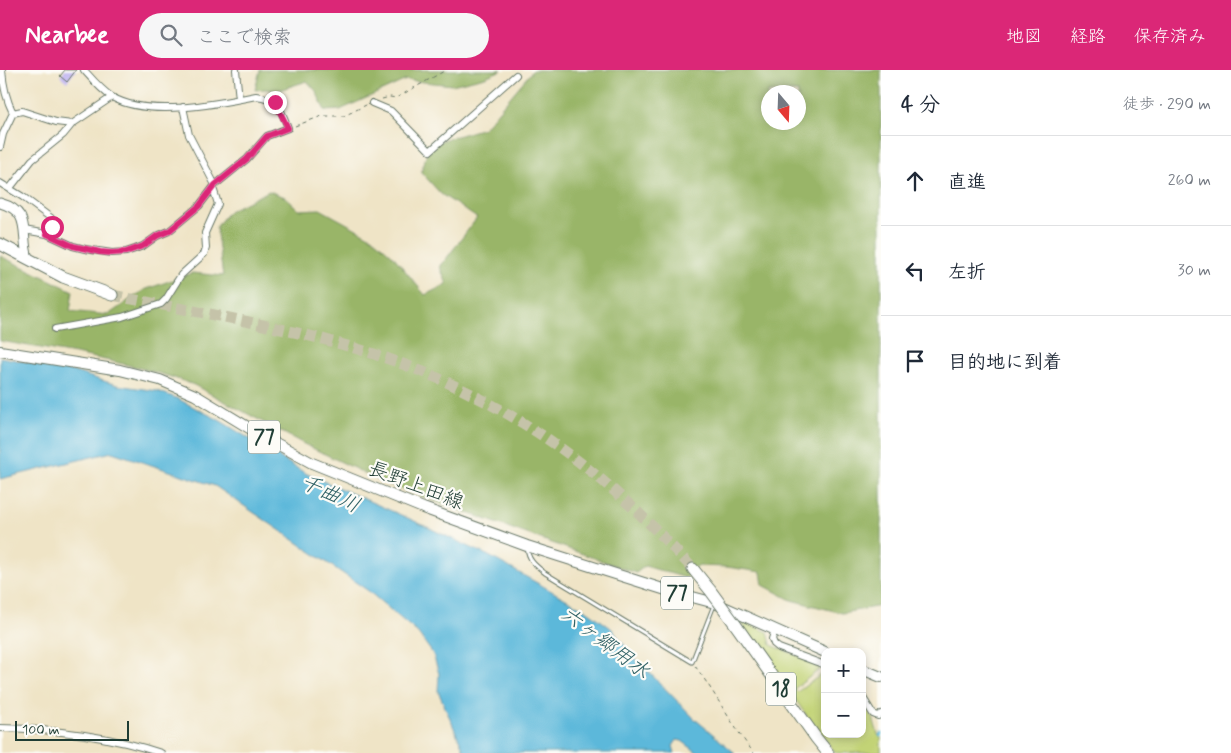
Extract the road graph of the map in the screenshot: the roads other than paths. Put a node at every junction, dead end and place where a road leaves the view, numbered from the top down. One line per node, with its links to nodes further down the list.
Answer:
1 (2, 70): 9 (street)
2 (84, 70): 5 (street)
3 (236, 70): 6 (street)
4 (516, 75): 7 (street)
5 (112, 97): 8 (street); 10 (street)
6 (239, 99): 8 (street); 13 (street)
7 (372, 103)
8 (182, 107): 13 (street)
9 (14, 113): 10 (street); 11 (street)
10 (72, 124): 14 (street)
11 (0, 147)
12 (0, 183): 14 (street)
13 (214, 186): 17 (street); 21 (street)
14 (10, 188): 17 (street)
15 (0, 203): 16 (street)
16 (24, 230): 17 (street); 18 (street); 19 (street)
17 (47, 234)
18 (3, 245): 19 (highway)
19 (28, 258): 20 (highway)
20 (112, 295)
21 (55, 329)
22 (0, 351): 23 (main road, 長野上田線 / 77)
23 (527, 546): 25 (main road, 長野上田線 / 77); 25 (lane)
24 (693, 569): 35 (highway, 18, bridge)
25 (715, 604): 26 (main road, 長野上田線 / 77)
26 (775, 630): 27 (main road, 長野上田線 / 77); 28 (street)
27 (821, 650)
28 (821, 664)
29 (866, 671): 30 (main road)
30 (881, 678)
31 (866, 703): 32 (street)
32 (881, 714)
33 (0, 728): 34 (street)
34 (161, 753)
35 (828, 753)

